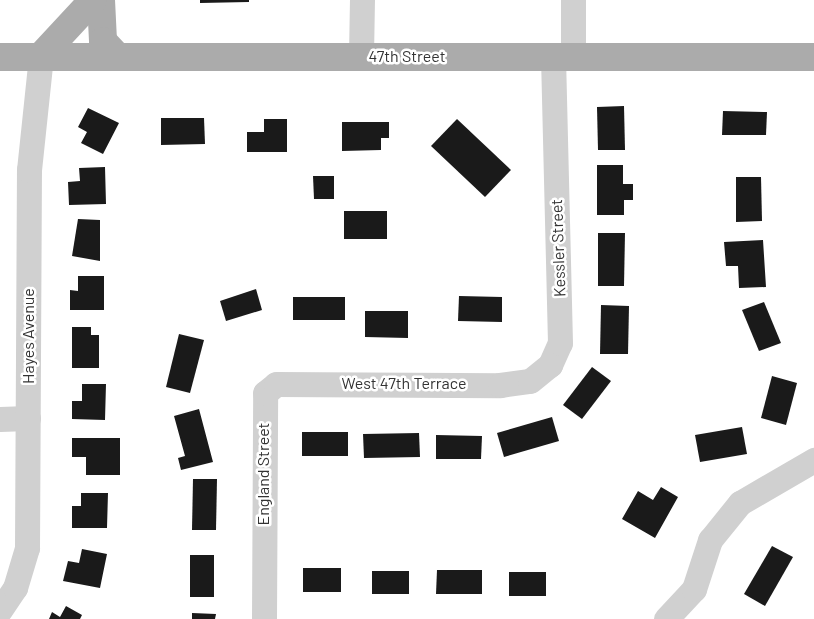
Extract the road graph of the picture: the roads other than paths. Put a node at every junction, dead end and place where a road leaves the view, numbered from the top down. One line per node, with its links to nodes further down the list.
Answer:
1 (93, 0): 6 (main road)
2 (101, 0): 9 (main road)
3 (362, 0): 7 (street)
4 (573, 0): 8 (street, Kessler Street)
5 (0, 56): 6 (main road, 47th Street)
6 (40, 56): 9 (main road, 47th Street); 14 (street, Hayes Avenue)
7 (362, 56): 8 (main road, 47th Street); 9 (main road, 47th Street)
8 (563, 56): 10 (main road, 47th Street); 12 (street, Kessler Street)
9 (118, 57)
10 (814, 57)
11 (325, 383): 12 (street, West 47th Terrace); 17 (street, England Street)
12 (483, 383)
13 (0, 418): 14 (street)
14 (28, 418): 16 (street, Hayes Avenue)
15 (814, 460): 18 (street)
16 (0, 610)
17 (264, 619)
18 (666, 619)

